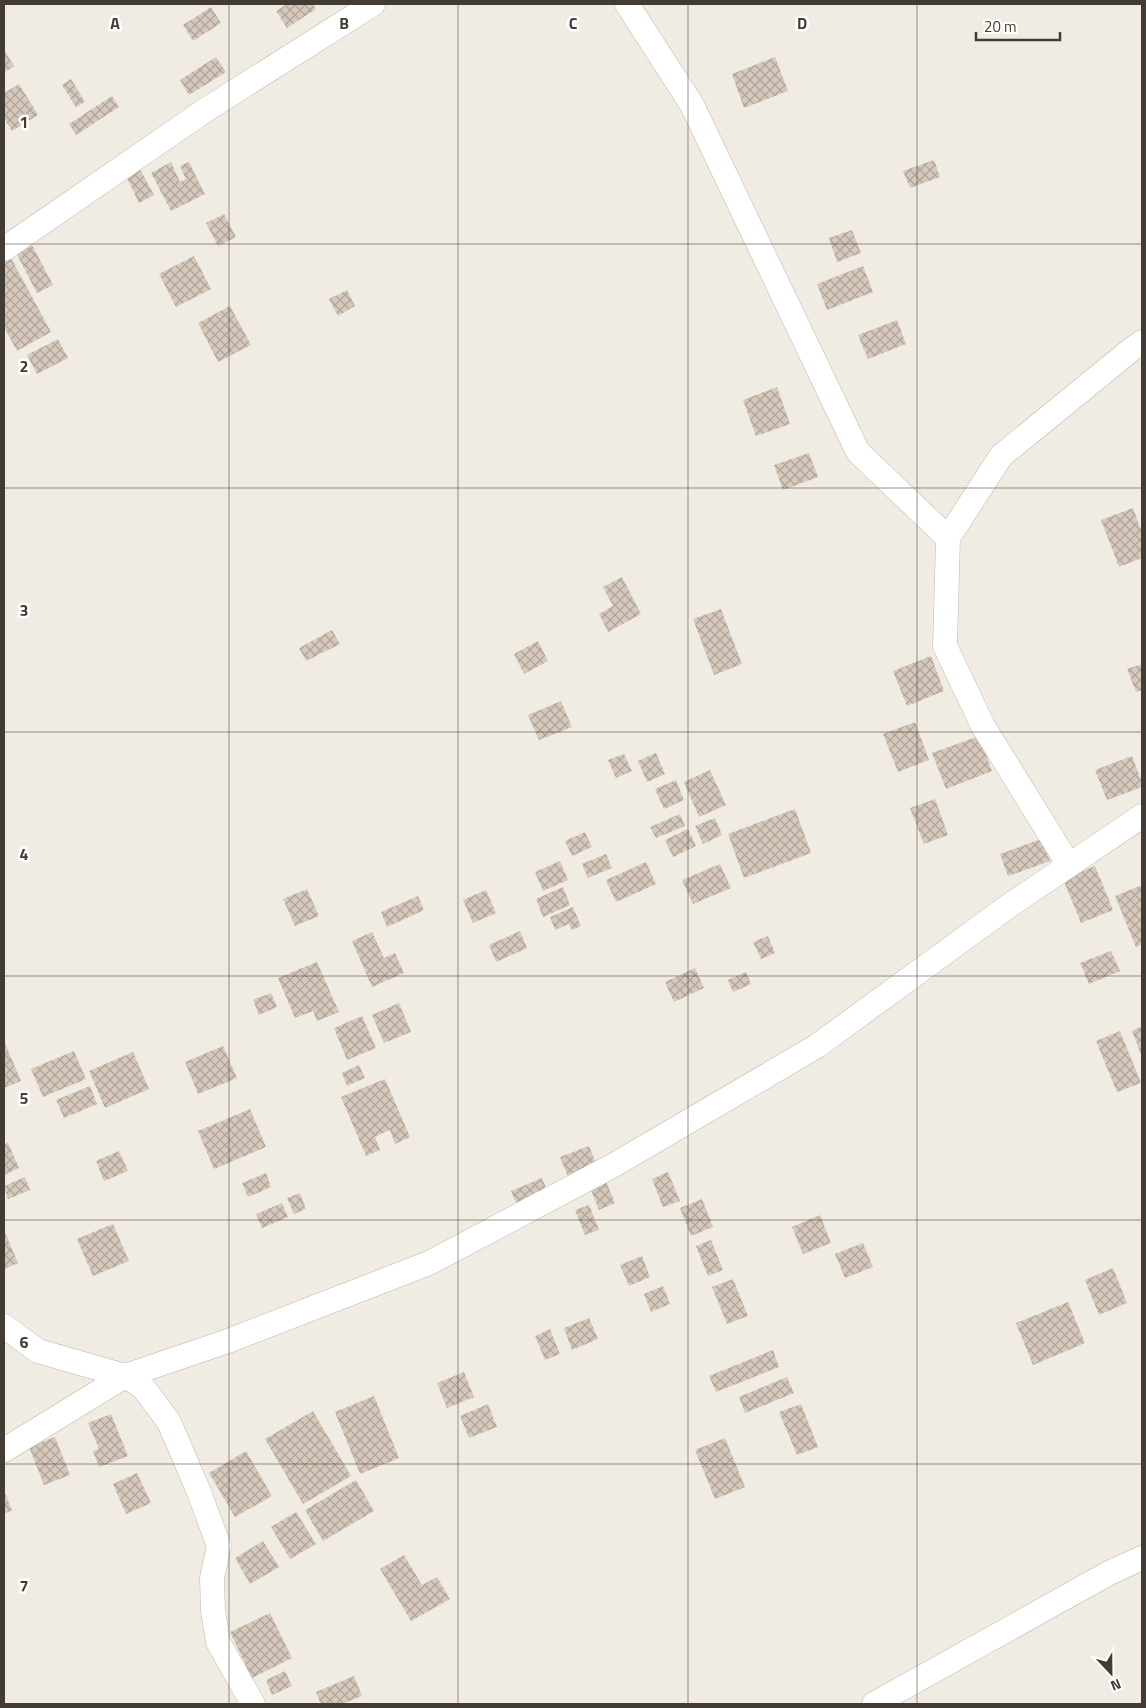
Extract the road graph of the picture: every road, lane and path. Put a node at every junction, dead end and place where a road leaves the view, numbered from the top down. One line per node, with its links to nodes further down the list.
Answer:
1 (373, 4): 3 (street)
2 (627, 4): 5 (street)
3 (4, 248)
4 (1142, 342): 5 (street)
5 (948, 538): 7 (street)
6 (1142, 816): 7 (street)
7 (1069, 865): 9 (street)
8 (4, 1326): 9 (street)
9 (125, 1376): 10 (street); 12 (street)
10 (4, 1450)
11 (1142, 1558): 13 (street)
12 (253, 1704)
13 (874, 1704)

